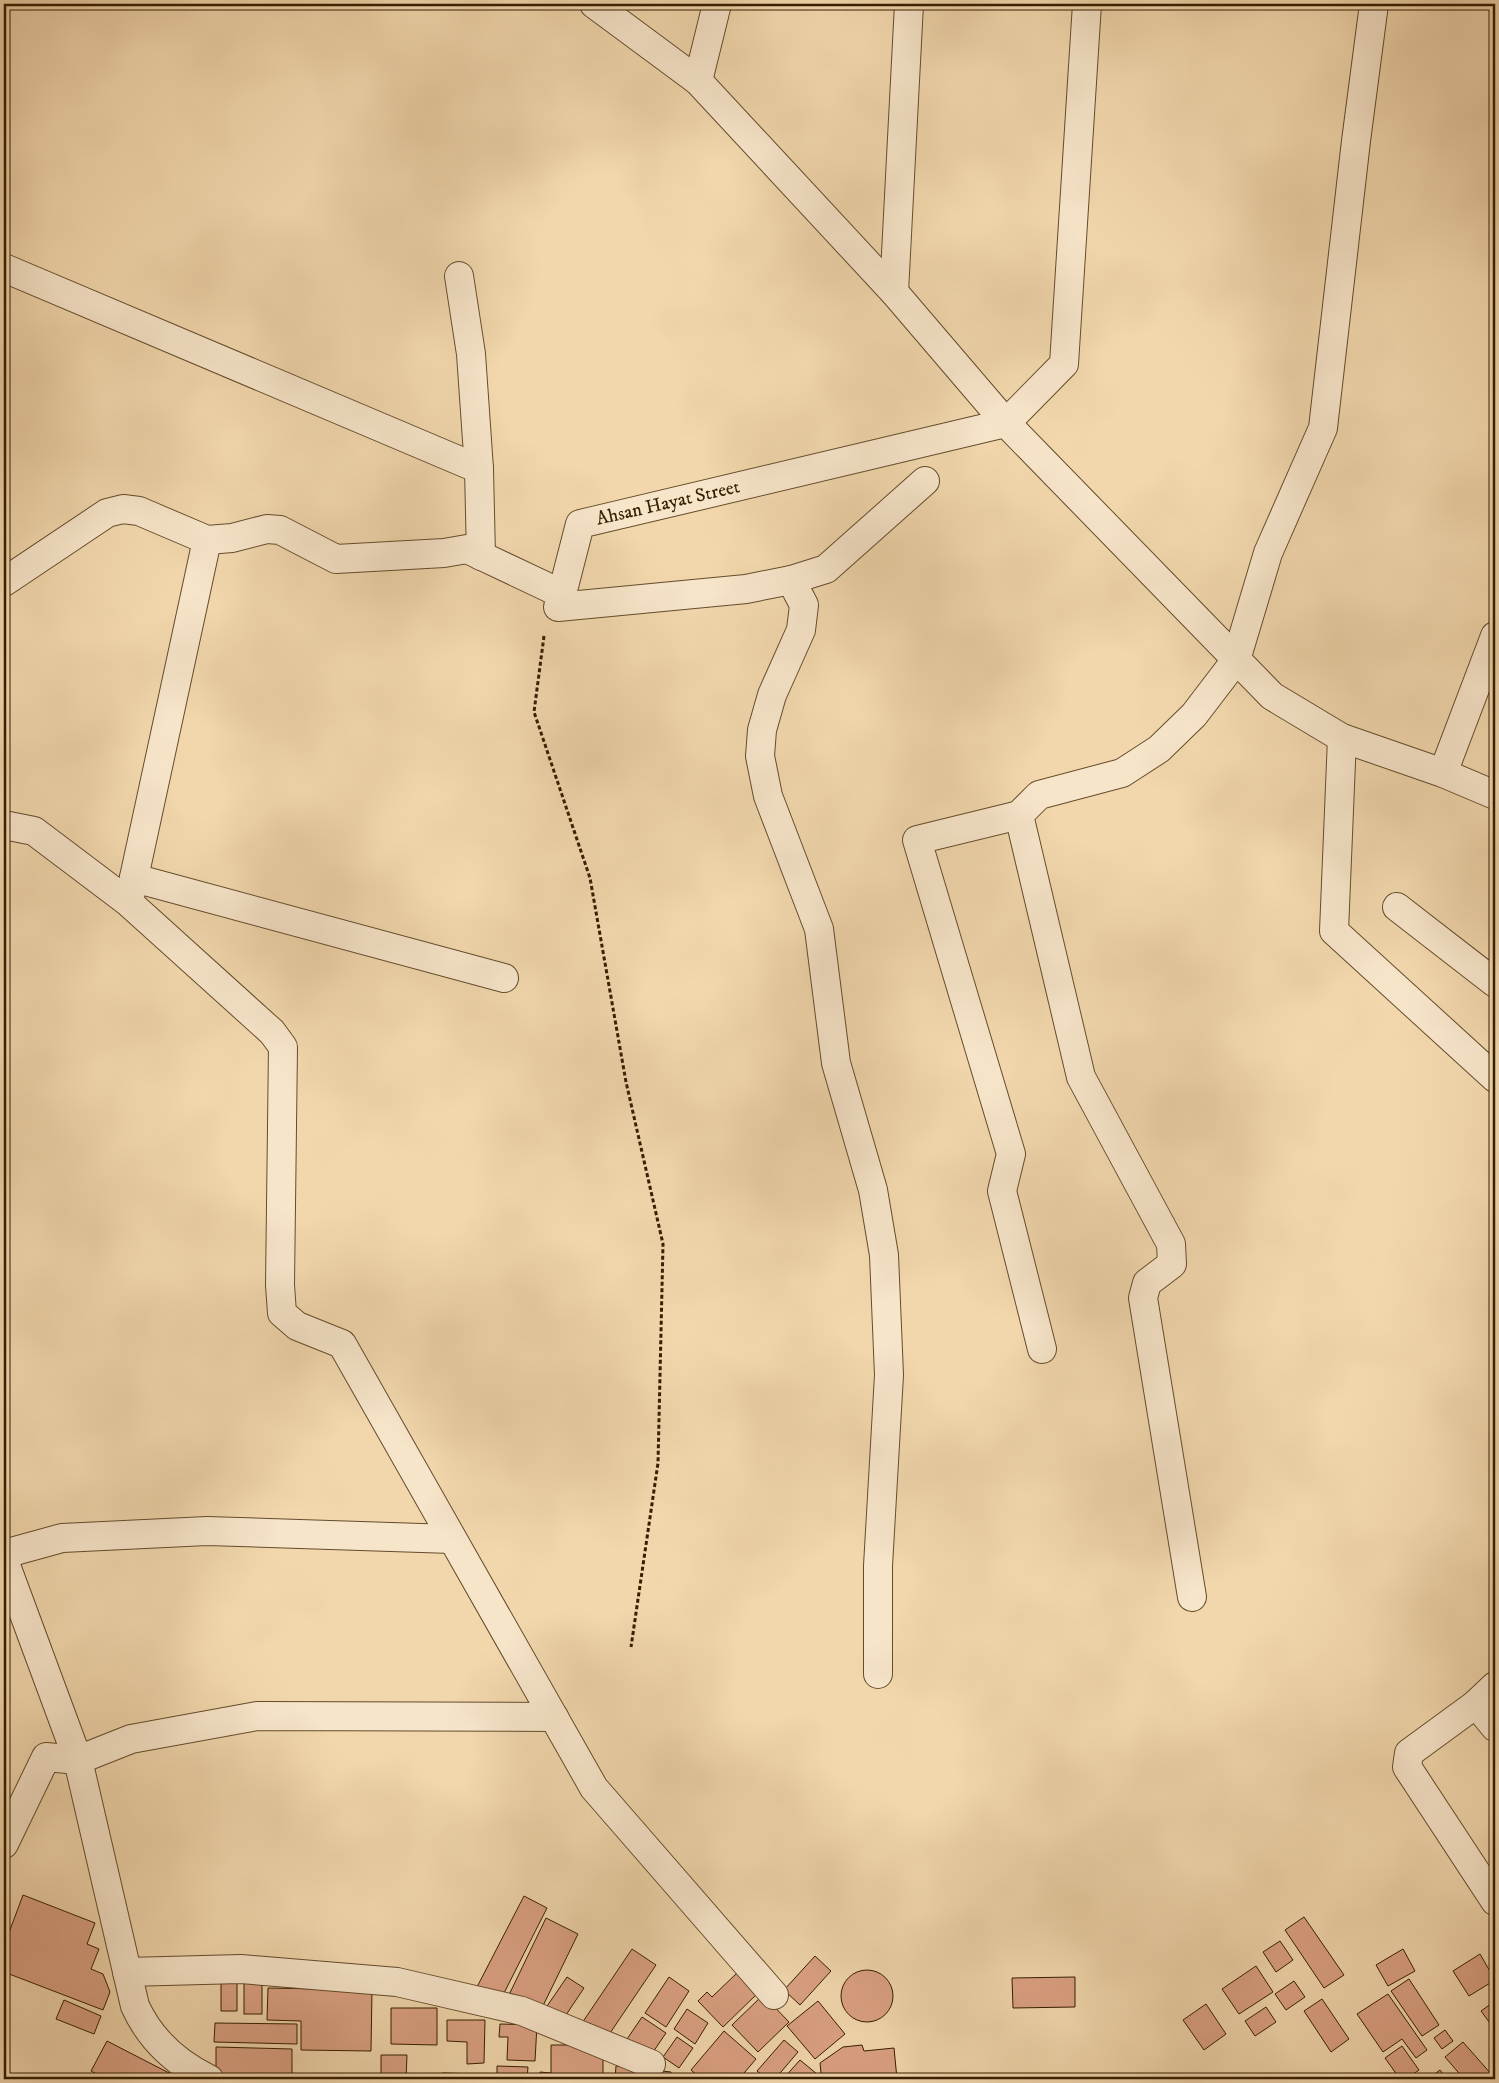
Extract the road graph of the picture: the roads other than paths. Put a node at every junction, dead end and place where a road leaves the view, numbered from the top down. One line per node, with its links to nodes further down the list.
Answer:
1 (594, 4): 6 (street)
2 (717, 4): 6 (street)
3 (908, 4): 9 (street)
4 (1086, 4): 10 (street)
5 (1374, 4): 19 (street)
6 (698, 80): 9 (street)
7 (4, 268): 11 (street)
8 (460, 276): 11 (street)
9 (894, 292): 10 (street)
10 (1006, 423): 14 (street, Ahsan Hayat Street); 19 (street)
11 (479, 469): 14 (street)
12 (925, 481): 15 (street)
13 (206, 540): 14 (street, Ahsan Hayat Street); 16 (street, Ahsan Hayat Street); 25 (street)
14 (481, 556)
15 (791, 580): 17 (street); 35 (street)
16 (4, 582)
17 (558, 606)
18 (1495, 636): 21 (street)
19 (1236, 660): 20 (street); 23 (street)
20 (1342, 738): 21 (street); 29 (street)
21 (1443, 773): 22 (street)
22 (1495, 795)
23 (1019, 815): 30 (street); 34 (street)
24 (4, 825): 25 (street)
25 (131, 890): 27 (street); 31 (street)
26 (1397, 907): 28 (street)
27 (504, 978)
28 (1495, 983)
29 (1495, 1078)
30 (1042, 1349)
31 (452, 1539): 32 (street); 37 (street)
32 (4, 1554)
33 (4, 1560): 39 (street)
34 (1192, 1597)
35 (878, 1674)
36 (1486, 1695): 38 (street); 41 (street)
37 (554, 1717): 39 (street); 43 (street)
38 (1495, 1728)
39 (78, 1760): 40 (street); 42 (street)
40 (4, 1844)
41 (1495, 1901)
42 (128, 1972): 44 (street); 45 (street)
43 (774, 1995)
44 (651, 2064)
45 (209, 2079)

